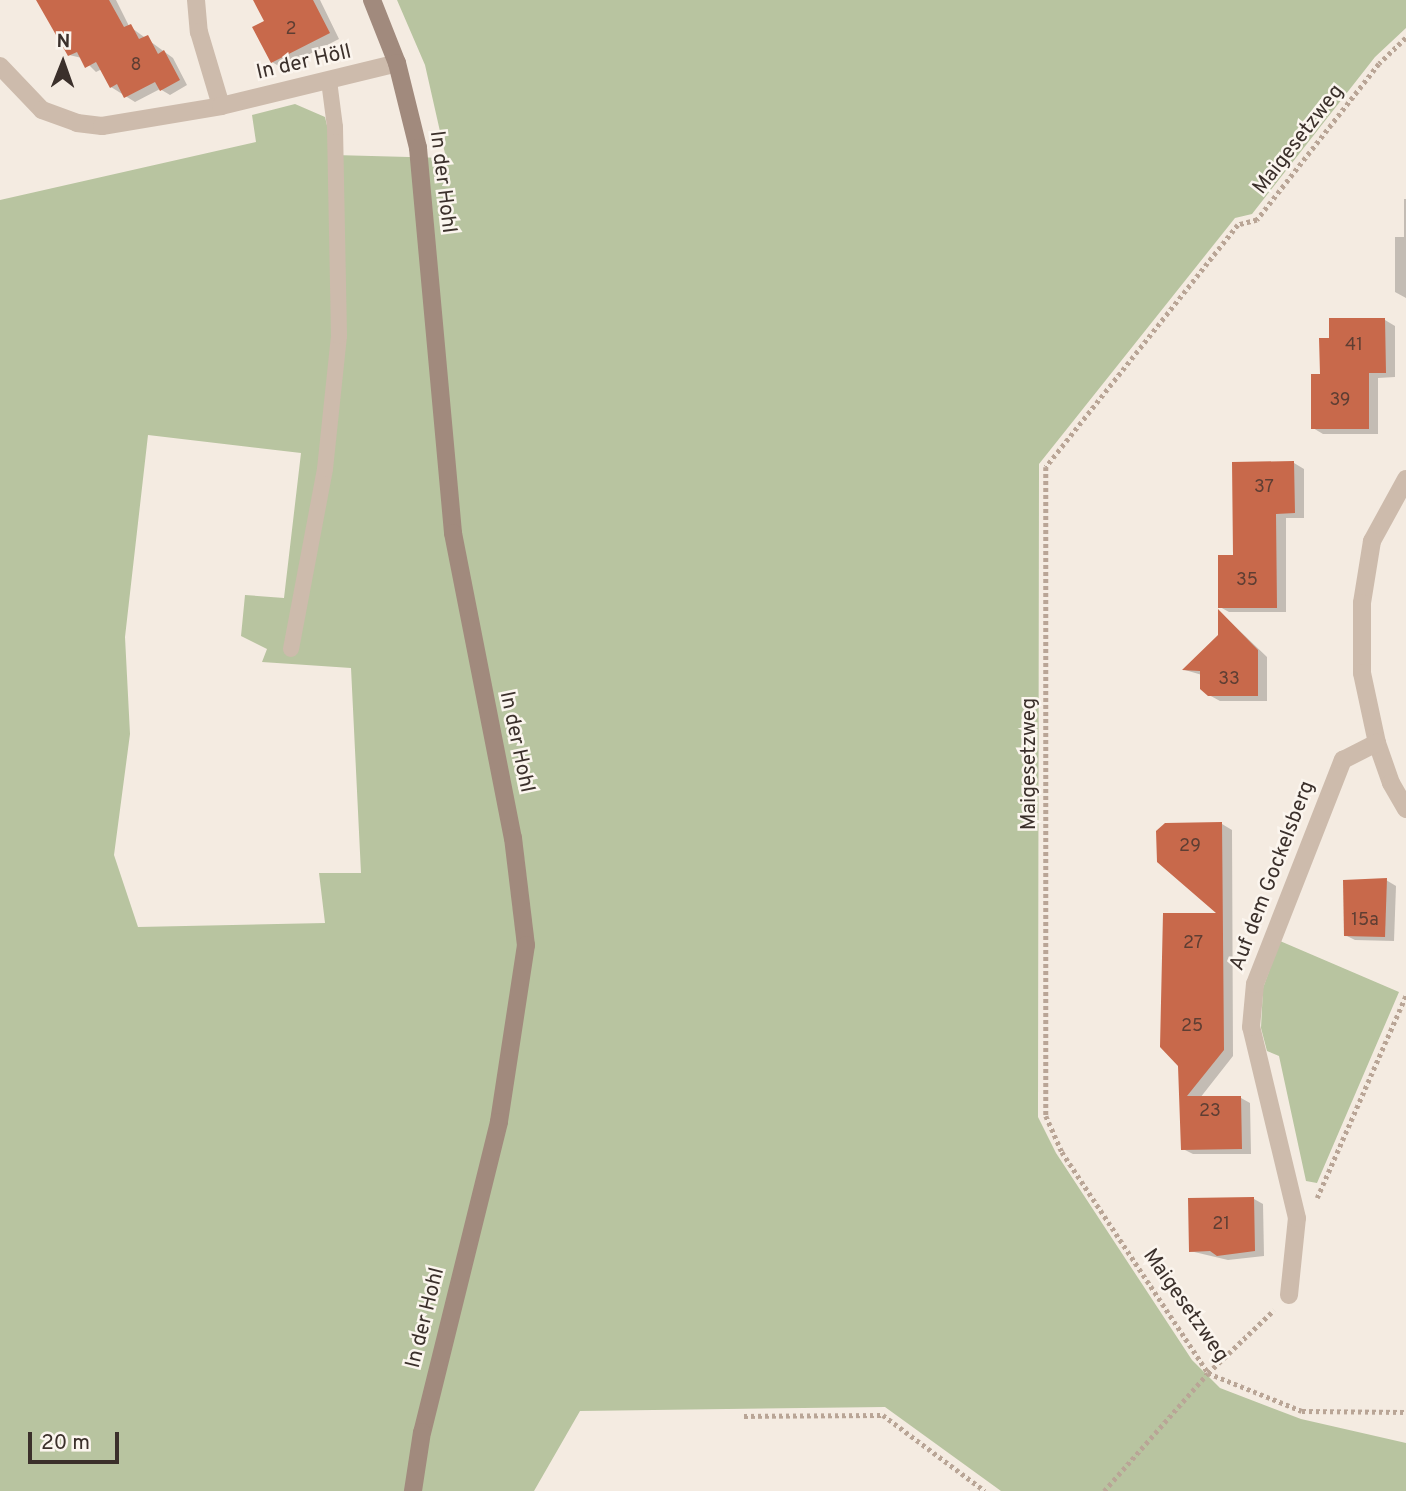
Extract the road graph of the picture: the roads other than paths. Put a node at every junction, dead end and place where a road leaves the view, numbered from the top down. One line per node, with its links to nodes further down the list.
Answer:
1 (196, 0): 6 (street)
2 (372, 0): 3 (street, In der Hohl)
3 (397, 63): 5 (street, In der Höll); 12 (street, In der Hohl)
4 (1, 69): 6 (street, In der Höll)
5 (329, 81): 6 (street, In der Höll); 8 (lane)
6 (221, 106)
7 (1406, 479): 9 (street)
8 (291, 649)
9 (1377, 743): 10 (street); 11 (street, Auf dem Gockelsberg)
10 (1406, 809)
11 (1289, 1295)
12 (413, 1491)

